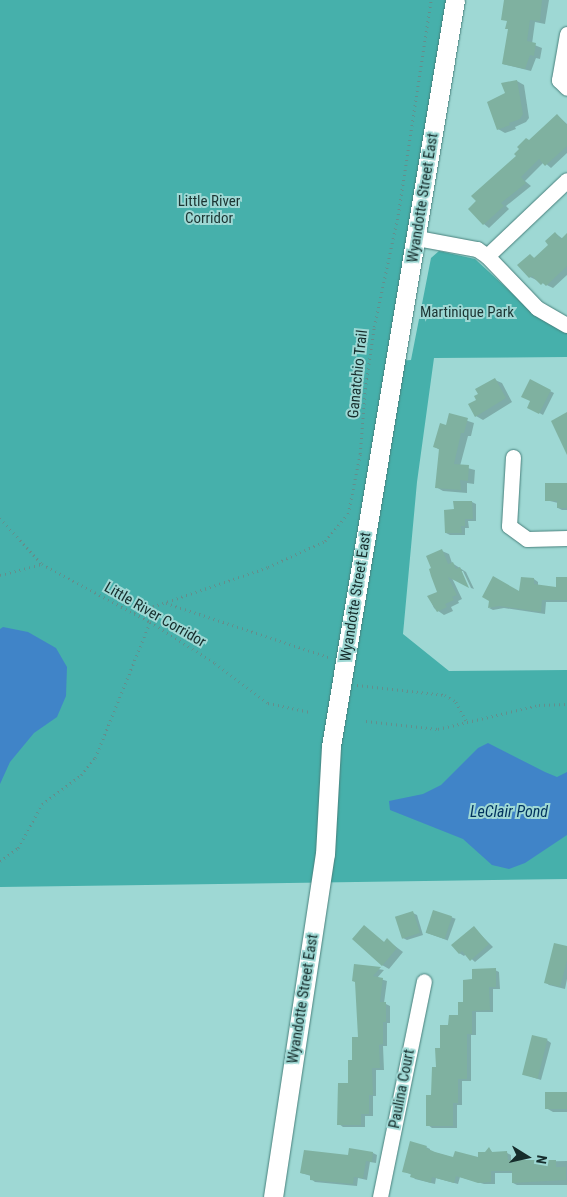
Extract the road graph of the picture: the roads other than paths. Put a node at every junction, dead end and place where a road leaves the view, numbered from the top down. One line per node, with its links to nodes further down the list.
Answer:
1 (455, 0): 5 (street, Wyandotte Street East)
2 (567, 34): 3 (street)
3 (567, 88)
4 (567, 180): 6 (street)
5 (417, 238): 6 (street); 11 (street, Wyandotte Street East)
6 (488, 256): 7 (street)
7 (567, 325)
8 (514, 457): 9 (street)
9 (567, 538)
10 (424, 981): 12 (street, Paulina Court)
11 (273, 1197)
12 (380, 1197)

